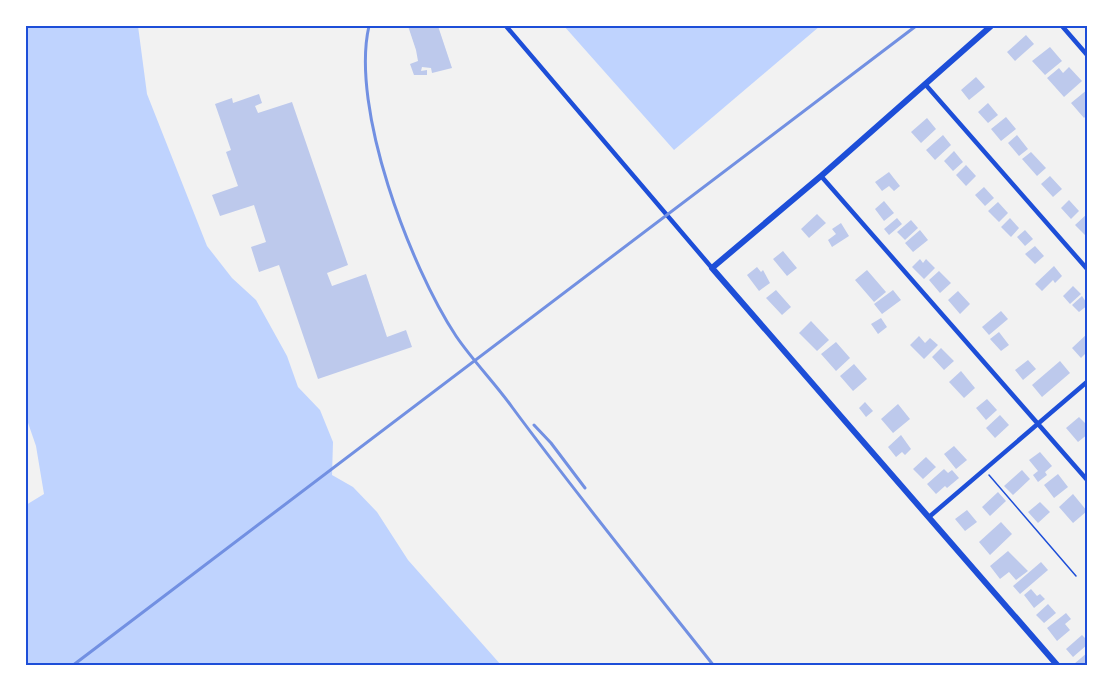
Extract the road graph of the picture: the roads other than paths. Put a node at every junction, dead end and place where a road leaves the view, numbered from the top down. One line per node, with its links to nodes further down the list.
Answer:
1 (506, 26): 7 (street)
2 (991, 26): 5 (street)
3 (1062, 26): 4 (street)
4 (1088, 56)
5 (925, 84): 6 (street); 8 (street)
6 (821, 176): 7 (street); 10 (street)
7 (712, 268): 12 (street)
8 (1088, 270)
9 (1088, 381): 10 (street)
10 (1038, 424): 11 (street); 12 (street)
11 (1088, 481)
12 (929, 517): 13 (street)
13 (1058, 666)

